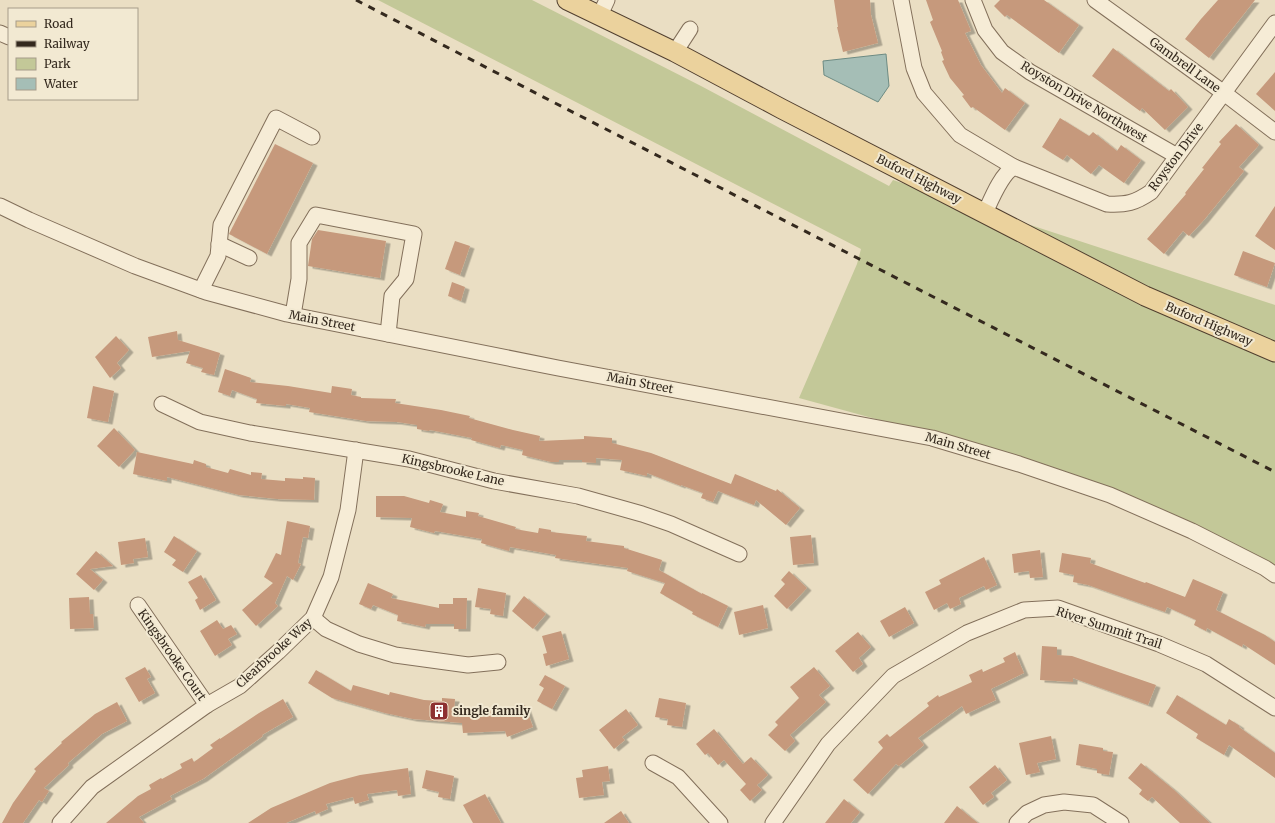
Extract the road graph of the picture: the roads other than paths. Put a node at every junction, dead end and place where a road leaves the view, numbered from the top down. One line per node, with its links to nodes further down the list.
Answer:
1 (567, 0): 5 (main road, Buford Highway)
2 (901, 0): 13 (street, Royston Drive)
3 (973, 0): 12 (street, Royston Drive Northwest)
4 (1095, 0): 9 (street, Gambrell Lane)
5 (603, 7): 8 (main road, Buford Highway)
6 (1275, 23): 9 (street, Royston Drive)
7 (690, 29): 8 (street)
8 (675, 52): 15 (main road, Buford Highway)
9 (1224, 93): 10 (street, Gambrell Lane); 12 (street, Royston Drive)
10 (1275, 132)
11 (312, 137): 16 (street)
12 (1177, 156): 13 (street, Royston Drive)
13 (1014, 168): 15 (street)
14 (0, 206): 18 (street, Main Street)
15 (985, 213): 21 (main road, Buford Highway)
16 (220, 244): 17 (street); 18 (street)
17 (249, 258)
18 (201, 290): 19 (street, Main Street)
19 (293, 315): 20 (street, Main Street); 20 (street)
20 (388, 334): 25 (street, Main Street)
21 (1275, 352)
22 (162, 404): 23 (street, Kingsbrooke Lane)
23 (356, 450): 24 (street, Kingsbrooke Lane); 27 (street, Clearbrooke Way)
24 (739, 554)
25 (1275, 575)
26 (138, 605): 29 (street, Kingsbrooke Court)
27 (313, 618): 28 (street); 29 (street, Clearbrooke Way)
28 (498, 662)
29 (207, 705): 32 (street, Clearbrooke Way)
30 (1275, 708): 34 (street, River Summit Trail)
31 (653, 763): 33 (street)
32 (60, 823)
33 (720, 823)
34 (773, 823)
35 (1017, 823): 36 (street)
36 (1121, 823)

